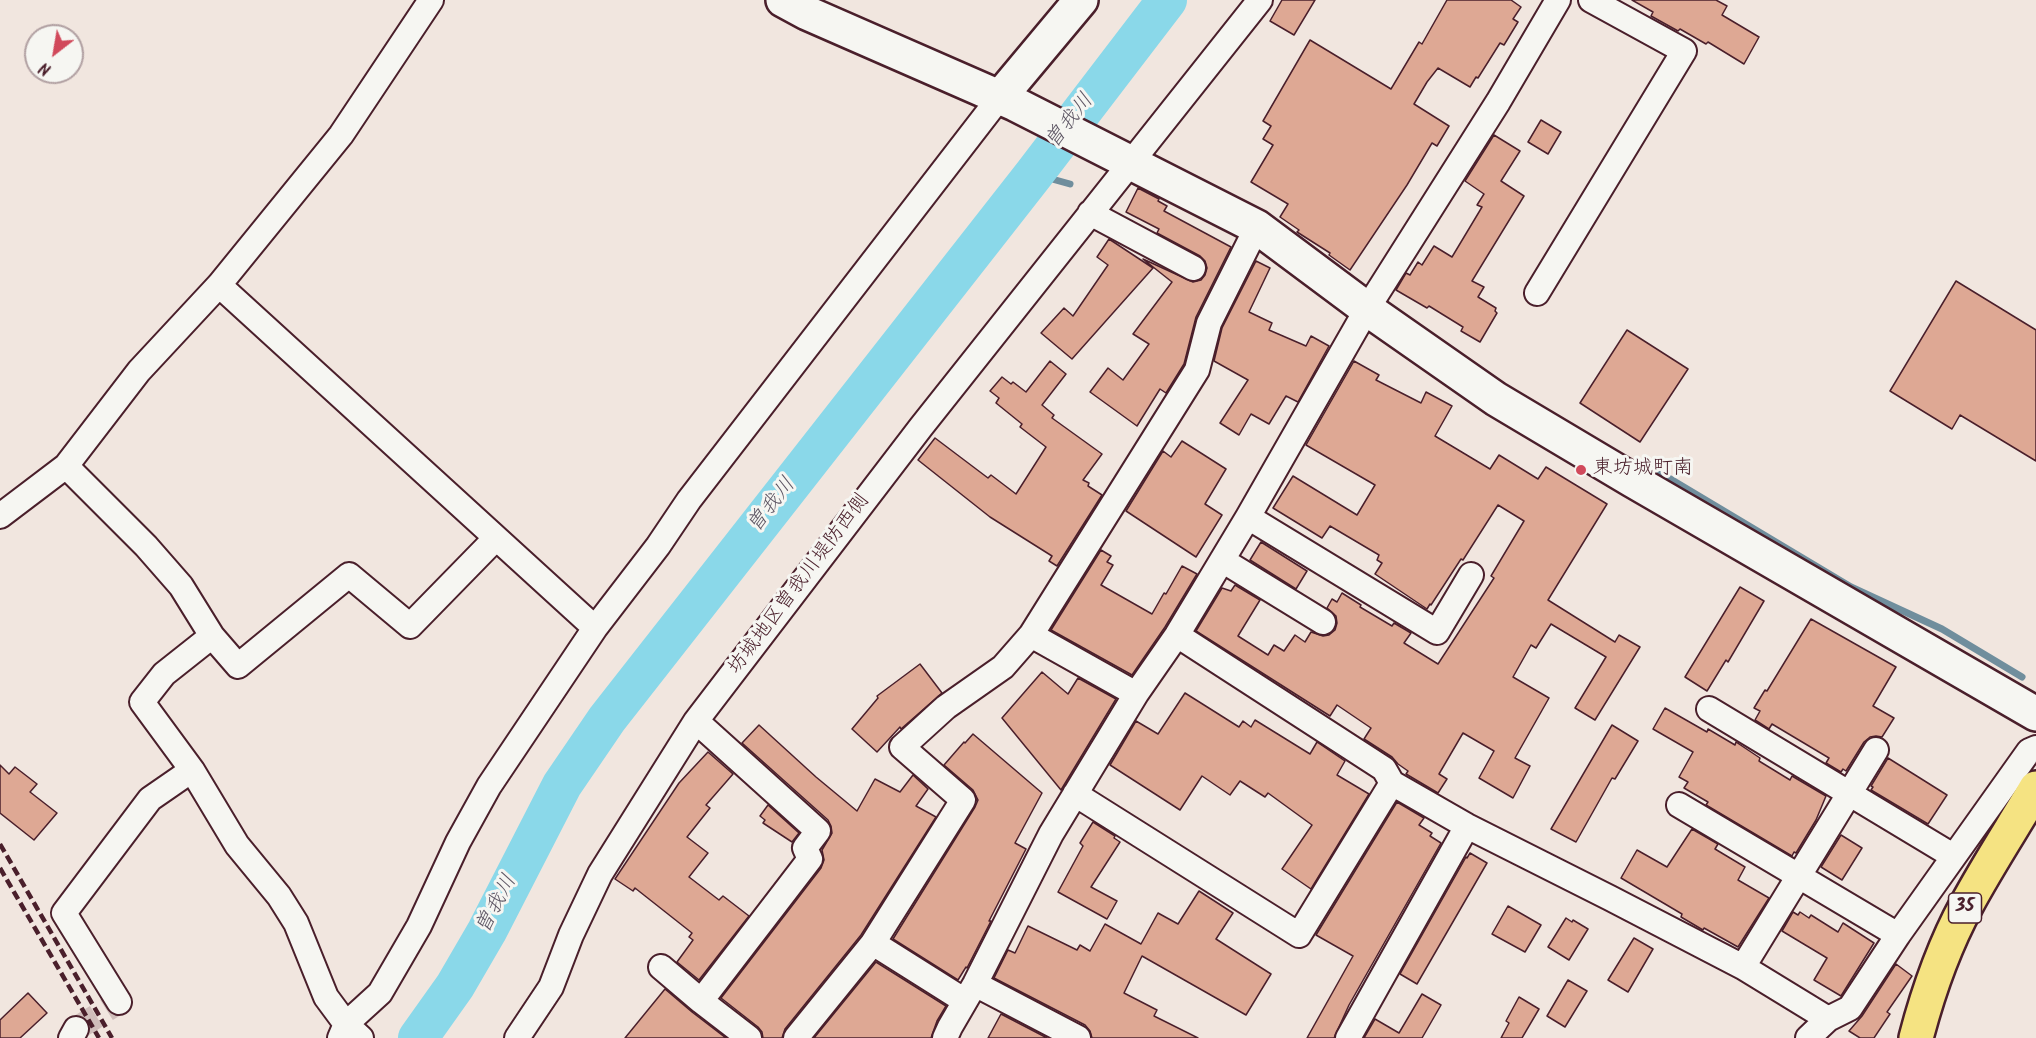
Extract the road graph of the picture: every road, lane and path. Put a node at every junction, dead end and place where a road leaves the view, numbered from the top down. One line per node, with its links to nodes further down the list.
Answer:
1 (431, 0): 13 (street)
2 (783, 0): 8 (street)
3 (1081, 0): 8 (street)
4 (1260, 0): 9 (street, 坊城地区曽我川堤防西側)
5 (1558, 0): 15 (street)
6 (1591, 0): 7 (street)
7 (1626, 8): 14 (street)
8 (1008, 101): 9 (street); 23 (street)
9 (1125, 160): 10 (street, 坊城地区曽我川堤防西側); 11 (street)
10 (1090, 213): 12 (street); 30 (street, 坊城地区曽我川堤防西側)
11 (1257, 227): 15 (street); 24 (street)
12 (1193, 268)
13 (219, 285): 16 (street); 19 (street)
14 (1537, 293)
15 (1367, 309): 18 (street); 29 (street)
16 (66, 466): 17 (street); 26 (street)
17 (0, 516)
18 (1248, 517): 20 (street); 21 (street)
19 (496, 538): 23 (street); 26 (street)
20 (1222, 560): 22 (street); 25 (street)
21 (1471, 575)
22 (1323, 622)
23 (595, 628): 50 (street)
24 (1031, 635): 27 (street); 43 (street)
25 (1177, 635): 27 (street); 34 (street)
26 (212, 636): 33 (street)
27 (1136, 694): 36 (street)
28 (1708, 710): 37 (street)
29 (2036, 714)
30 (696, 721): 47 (street); 51 (street, 坊城地区曽我川堤防西側)
31 (2036, 748): 40 (street)
32 (1875, 750): 37 (street)
33 (192, 770): 48 (street); 50 (street)
34 (1392, 783): 36 (street); 39 (street)
35 (2036, 788): 58 (main road, 35)
36 (1075, 794): 46 (street)
37 (1848, 794): 40 (street); 41 (street)
38 (1679, 805): 41 (street)
39 (1467, 826): 45 (street); 56 (street)
40 (1953, 856): 42 (street)
41 (1798, 876): 42 (street); 45 (street)
42 (1898, 935): 49 (street)
43 (873, 943): 46 (street); 53 (street)
44 (661, 967): 47 (street)
45 (1743, 967): 49 (street)
46 (970, 992): 54 (street); 55 (street)
47 (700, 1001): 52 (street)
48 (119, 1002)
49 (1828, 1019): 57 (street)
50 (351, 1034)
51 (517, 1038)
52 (749, 1038)
53 (796, 1038)
54 (945, 1038)
55 (1078, 1038)
56 (1348, 1038)
57 (1808, 1038)
58 (1916, 1038)

